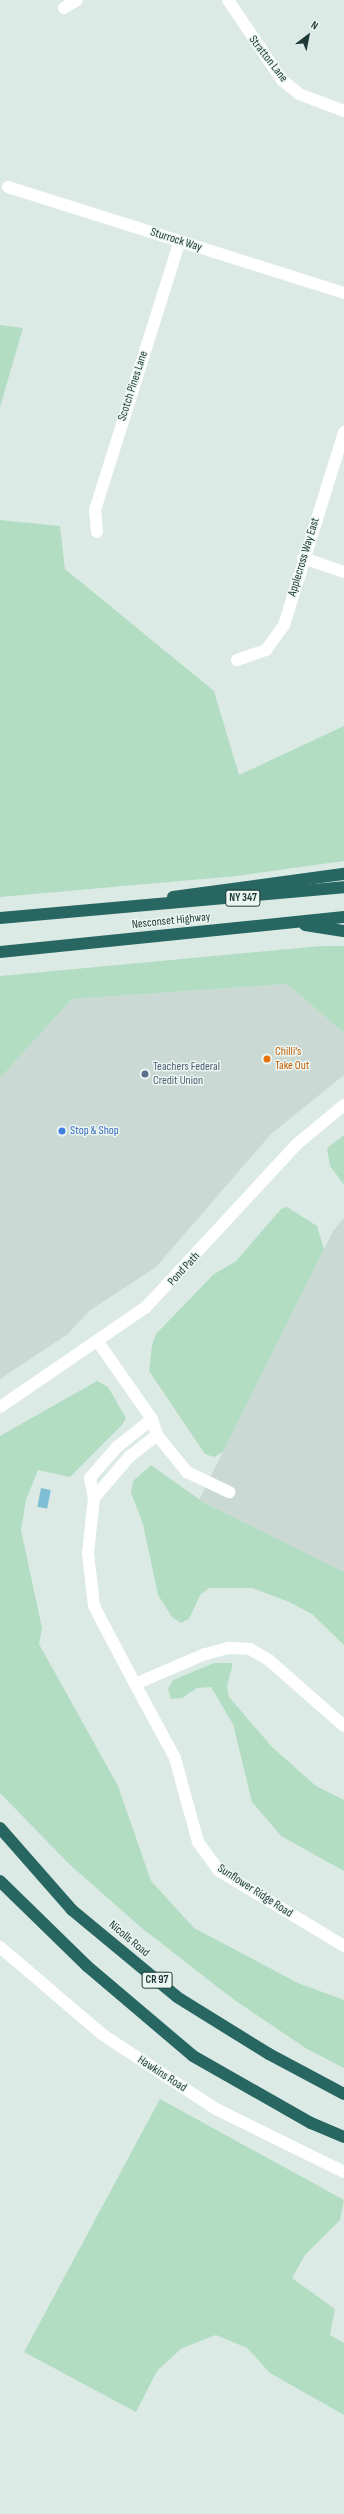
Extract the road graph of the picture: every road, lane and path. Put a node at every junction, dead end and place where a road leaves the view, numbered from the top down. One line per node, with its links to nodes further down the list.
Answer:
1 (77, 0): 3 (street)
2 (228, 0): 4 (street, Stratton Lane)
3 (64, 8)
4 (344, 111)
5 (8, 187): 6 (street, Sturrock Way)
6 (180, 241): 7 (street, Sturrock Way); 9 (street, Scotch Pines Lane)
7 (344, 293)
8 (344, 432): 10 (street, Applecross Way East)
9 (97, 532)
10 (303, 558): 11 (street); 12 (street, Applecross Way East)
11 (344, 572)
12 (238, 660)
13 (344, 874): 15 (highway)
14 (344, 887): 15 (highway, Nesconset Highway / NY 347)
15 (142, 904): 17 (highway, Nesconset Highway / NY 347)
16 (344, 917): 18 (highway, Nesconset Highway)
17 (0, 918)
18 (288, 922): 19 (highway); 20 (highway, Nesconset Highway)
19 (344, 931)
20 (0, 952)
21 (344, 1105): 22 (street, Pond Path)
22 (98, 1342): 23 (street, Pond Path); 24 (street)
23 (0, 1407)
24 (152, 1419): 25 (street); 26 (street, Sunflower Ridge Road)
25 (157, 1435): 27 (street); 28 (street)
26 (99, 1468): 27 (street); 29 (street, Sunflower Ridge Road)
27 (113, 1479): 29 (street)
28 (229, 1492)
29 (94, 1498): 30 (street, Sunflower Ridge Road)
30 (135, 1684): 31 (street); 34 (street, Sunflower Ridge Road)
31 (344, 1726)
32 (0, 1828): 36 (highway, Nicolls Road / CR 97)
33 (0, 1881): 37 (highway, CR 97)
34 (344, 1946)
35 (0, 1947): 38 (street, Hawkins Road)
36 (344, 2094)
37 (344, 2137)
38 (344, 2172)

